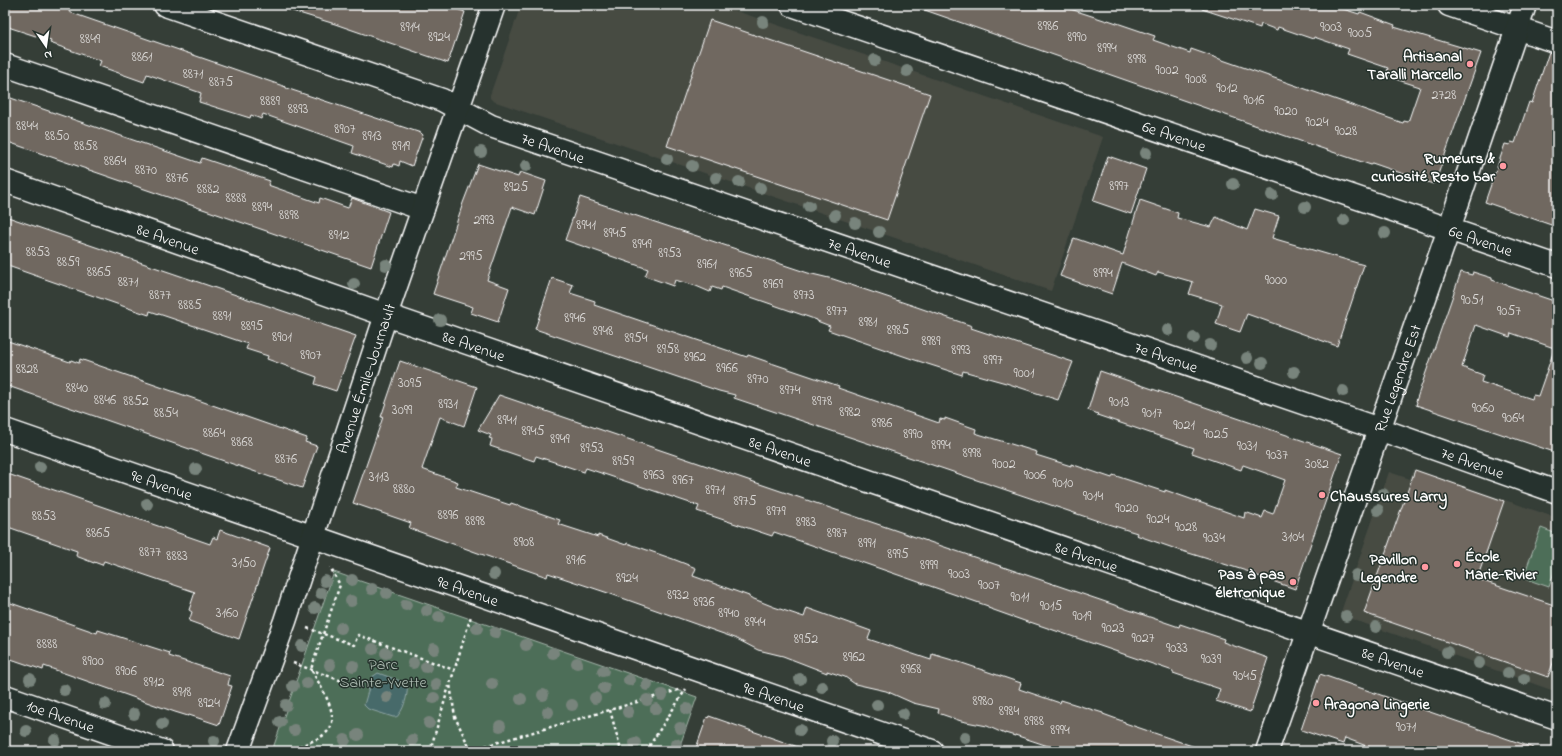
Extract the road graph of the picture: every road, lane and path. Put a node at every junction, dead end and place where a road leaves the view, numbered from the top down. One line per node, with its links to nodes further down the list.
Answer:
1 (165, 5): 9 (street, 7e Avenue)
2 (494, 5): 9 (street, Avenue Émile-Journault)
3 (792, 5): 12 (street, 6e Avenue)
4 (1449, 5): 6 (street)
5 (1525, 5): 6 (street, Rue Legendre Est)
6 (1517, 28): 7 (street); 12 (street, Rue Legendre Est)
7 (1557, 42)
8 (5, 65): 11 (street)
9 (457, 108): 11 (street, Avenue Émile-Journault); 15 (street, 7e Avenue)
10 (5, 181): 14 (street, 8e Avenue)
11 (423, 209): 14 (street, Avenue Émile-Journault)
12 (1449, 229): 13 (street, 6e Avenue); 15 (street, Rue Legendre Est)
13 (1557, 266)
14 (386, 315): 18 (street, Avenue Émile-Journault); 21 (street, 8e Avenue)
15 (1379, 428): 17 (street, 7e Avenue); 21 (street, Rue Legendre Est)
16 (5, 430): 18 (street, 9e Avenue)
17 (1557, 492)
18 (313, 536): 19 (street, 9e Avenue); 20 (street, Avenue Émile-Journault); 22 (path)
19 (478, 594): 24 (path); 37 (street, 9e Avenue)
20 (284, 621): 22 (path); 31 (street, Avenue Émile-Journault)
21 (1308, 632): 29 (street, 8e Avenue); 38 (street, Rue Legendre Est)
22 (323, 634): 23 (path); 24 (path)
23 (311, 669): 26 (path); 32 (path)
24 (454, 670): 25 (path)
25 (450, 684): 33 (path); 34 (path)
26 (354, 685)
27 (5, 696): 30 (street, 10e Avenue)
28 (610, 710): 34 (path); 35 (path); 36 (path)
29 (1557, 718)
30 (162, 751)
31 (238, 751)
32 (288, 751)
33 (430, 751)
34 (469, 751)
35 (622, 751)
36 (646, 751)
37 (932, 751)
38 (1267, 751)

